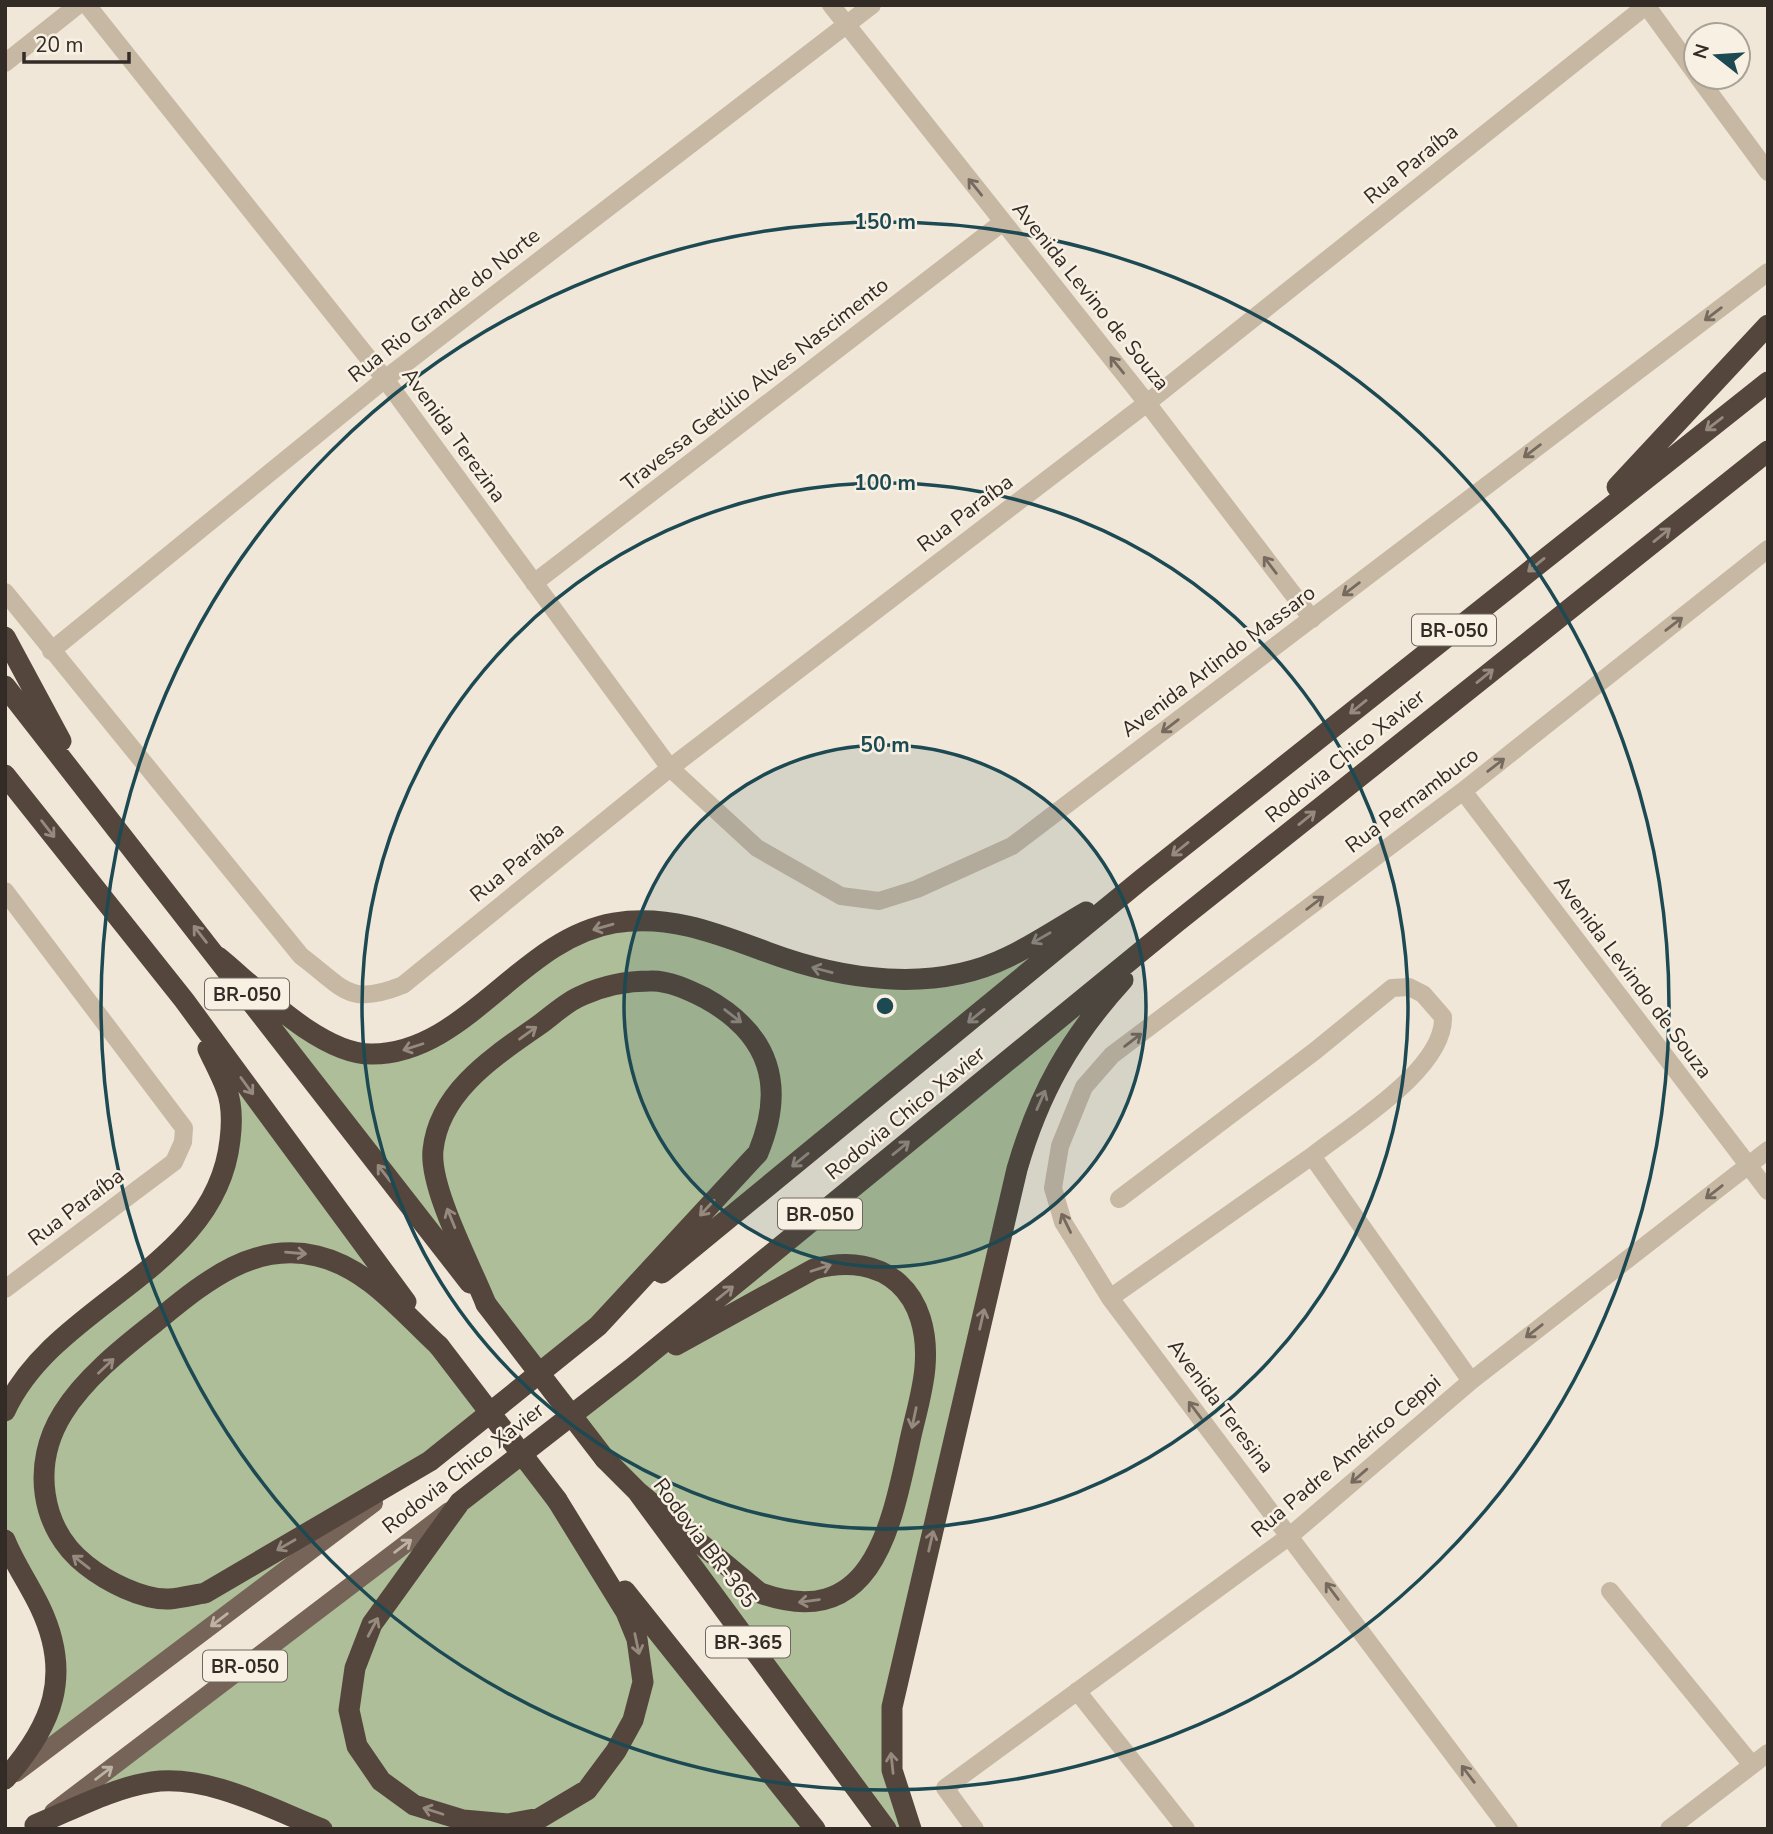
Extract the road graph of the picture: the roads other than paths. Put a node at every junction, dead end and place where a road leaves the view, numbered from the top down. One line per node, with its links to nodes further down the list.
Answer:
1 (78, 5): 8 (street)
2 (88, 5): 14 (street, Avenida Terezina)
3 (831, 5): 6 (street, Avenida Levino de Souza)
4 (872, 5): 6 (street, Rua Rio Grande do Norte)
5 (1646, 5): 7 (street); 16 (street, Rua Paraíba)
6 (846, 25): 11 (street, Avenida Levino de Souza, one-way to 6); 14 (street, Rua Rio Grande do Norte)
7 (1682, 54)
8 (5, 63)
9 (1709, 91): 10 (street)
10 (1768, 172)
11 (1003, 222): 16 (street, Avenida Levino de Souza, one-way to 11); 20 (street, Travessa Getúlio Alves Nascimento)
12 (1768, 272): 22 (street, Avenida Arlindo Massaro, one-way to 22)
13 (1768, 324): 18 (highway)
14 (385, 379): 20 (street, Avenida Terezina); 24 (street, Rua Rio Grande do Norte)
15 (1768, 382): 18 (highway, Rodovia Chico Xavier / BR-050, one-way to 18)
16 (1147, 403): 22 (street, Avenida Levino de Souza, one-way to 16); 26 (street, Rua Paraíba)
17 (1768, 450): 32 (highway, Rodovia Chico Xavier / BR-050, one-way to 17)
18 (1570, 537): 30 (highway, Rodovia Chico Xavier / BR-050, one-way to 30)
19 (1768, 549): 28 (street, Rua Pernambuco, one-way to 19)
20 (534, 583): 26 (street, Avenida Terezina)
21 (5, 592): 24 (street, Rua Paraíba)
22 (1312, 619): 26 (street, Avenida Arlindo Massaro, one-way to 26)
23 (5, 637): 29 (highway)
24 (51, 651): 26 (street, Rua Paraíba)
25 (5, 686): 29 (highway, BR-050)
26 (670, 768)
27 (5, 775): 34 (highway, BR-050, one-way to 34)
28 (1463, 791): 35 (street, Rua Pernambuco, one-way to 28); 38 (street, Avenida Levindo de Souza)
29 (90, 795): 33 (highway, BR-050, one-way to 29)
30 (1142, 879): 33 (highway, one-way to 33); 44 (highway, Rodovia Chico Xavier, one-way to 44)
31 (5, 891): 41 (street, Rua Paraíba)
32 (1177, 922): 46 (highway, Rodovia Chico Xavier / BR-050, one-way to 32); 65 (highway, one-way to 32)
33 (218, 957): 43 (highway, BR-050, one-way to 33)
34 (184, 1000): 45 (highway, BR-050, one-way to 45); 48 (highway)
35 (1084, 1087): 42 (street, Avenida Teresina, one-way to 35)
36 (1768, 1150): 38 (street, Rua Padre Américo Ceppi)
37 (1312, 1156): 40 (street); 42 (street); 47 (street)
38 (1747, 1166): 39 (street, Avenida Levindo de Souza); 47 (street, Rua Padre Américo Ceppi, one-way to 47)
39 (1768, 1191)
40 (1119, 1199)
41 (5, 1289)
42 (1110, 1298): 53 (street, Avenida Teresina, one-way to 42)
43 (486, 1304): 44 (highway, one-way to 44); 49 (highway, BR-050, bridge)
44 (598, 1326): 50 (highway)
45 (439, 1346): 50 (highway, one-way to 45); 55 (highway, BR-050, bridge)
46 (631, 1369): 51 (highway, one-way to 51); 52 (highway, Rodovia Chico Xavier / BR-050)
47 (1471, 1381): 53 (street, Rua Padre Américo Ceppi, one-way to 53)
48 (5, 1411)
49 (605, 1459): 51 (highway, Rodovia BR-365 / BR-365)
50 (430, 1461): 60 (main road, one-way to 60)
51 (637, 1491): 64 (highway, Rodovia BR-365 / BR-365)
52 (460, 1502): 55 (highway, one-way to 52); 61 (main road, Rodovia Chico Xavier / BR-050, one-way to 52)
53 (1291, 1535): 57 (street, Rua Padre Américo Ceppi); 68 (street, Avenida Teresina, one-way to 53)
54 (5, 1539): 60 (highway)
55 (584, 1540): 63 (highway, BR-365)
56 (1610, 1591): 59 (street)
57 (1077, 1690): 66 (street, Rua Padre Américo Ceppi); 67 (street)
58 (1768, 1753): 59 (street)
59 (1752, 1765): 69 (street)
60 (5, 1780)
61 (33, 1827): 62 (highway)
62 (322, 1829)
63 (816, 1829)
64 (886, 1829)
65 (911, 1829)
66 (975, 1829)
67 (1186, 1829)
68 (1508, 1829)
69 (1670, 1829)

